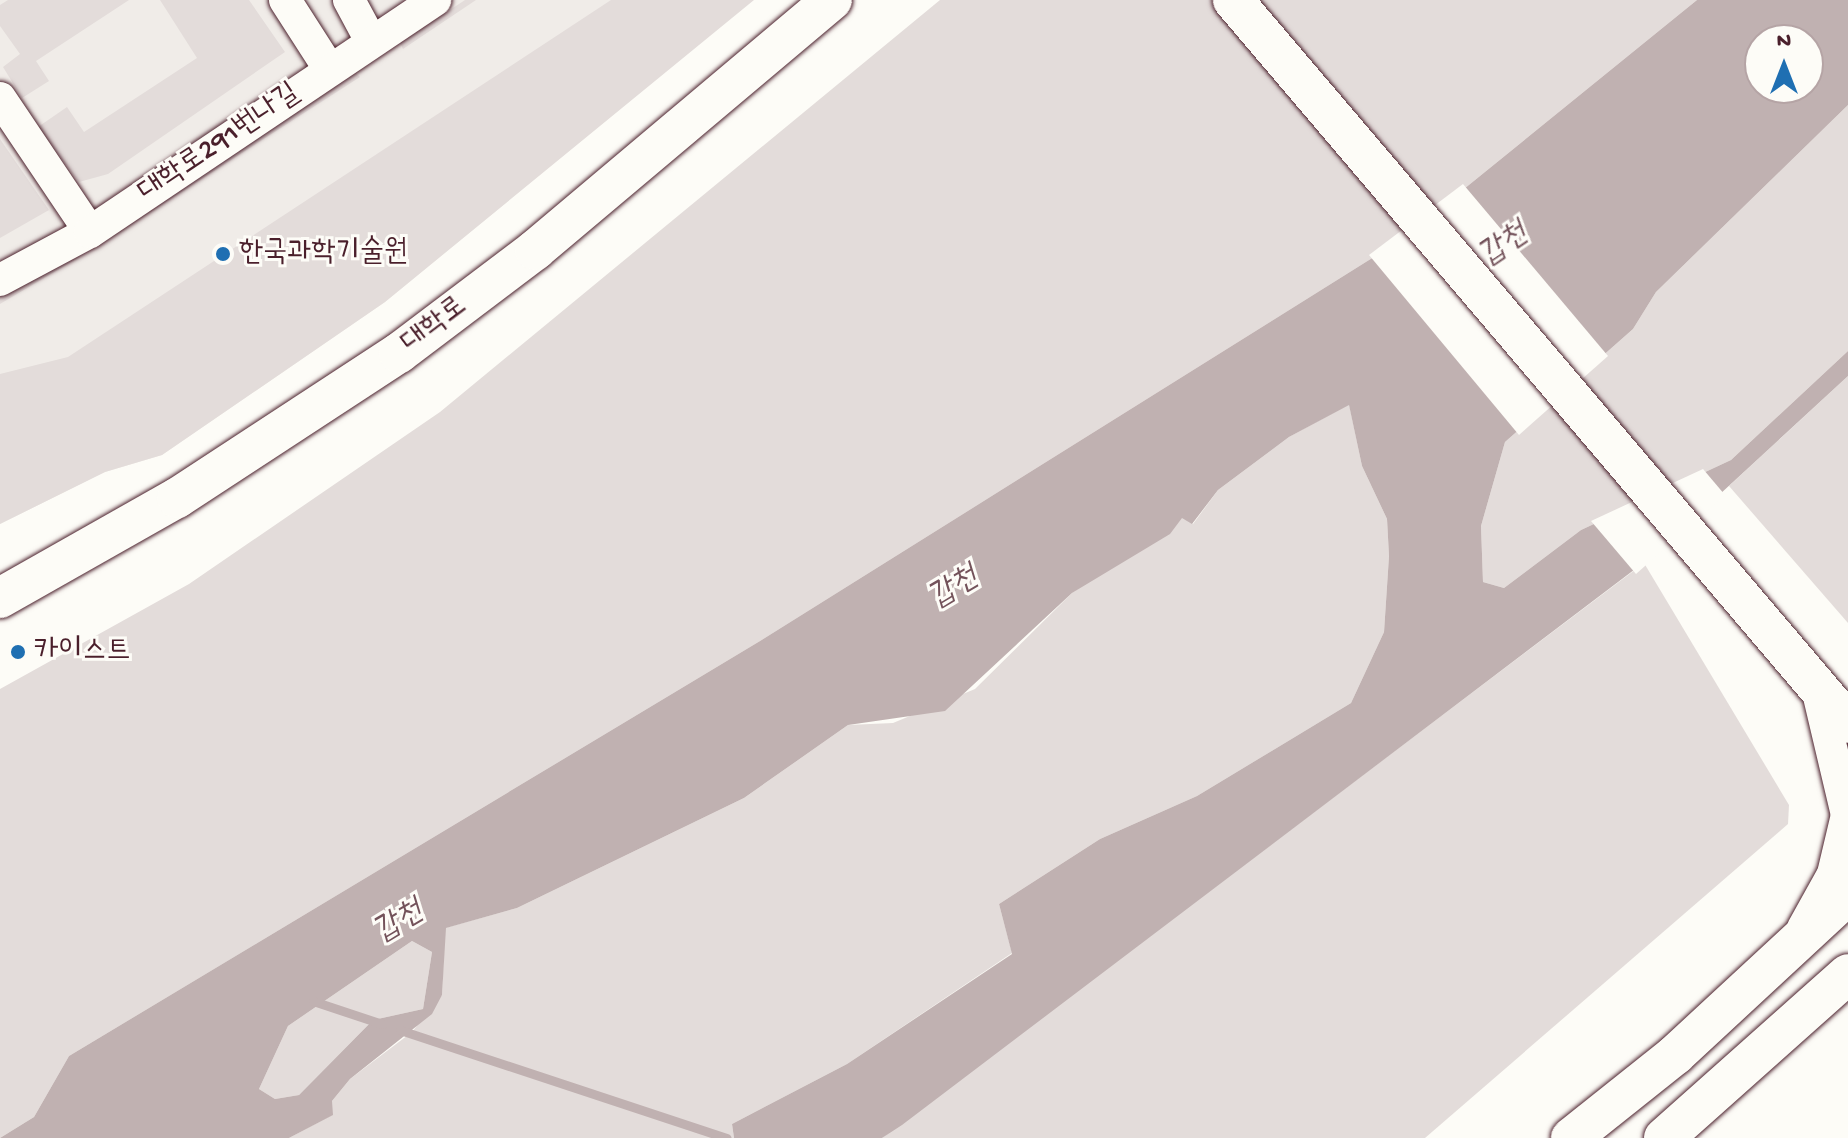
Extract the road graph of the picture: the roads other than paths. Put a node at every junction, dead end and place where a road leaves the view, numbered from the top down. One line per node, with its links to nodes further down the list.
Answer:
1 (285, 0): 7 (street)
2 (349, 0): 6 (street)
3 (435, 0): 6 (street, 대학로291번나길)
4 (832, 0): 11 (main road, 대학로)
5 (1233, 0): 12 (main road)
6 (371, 41): 7 (street, 대학로291번나길)
7 (330, 70): 9 (street, 대학로291번나길)
8 (0, 98): 9 (street)
9 (90, 232): 10 (street, 대학로291번나길)
10 (0, 280)
11 (0, 598)
12 (1833, 698): 13 (main road); 14 (street)
13 (1848, 723)
14 (1847, 815): 16 (street)
15 (1848, 895): 16 (main road)
16 (1793, 949): 18 (main road)
17 (1848, 974): 19 (main road)
18 (1571, 1138)
19 (1664, 1138)

